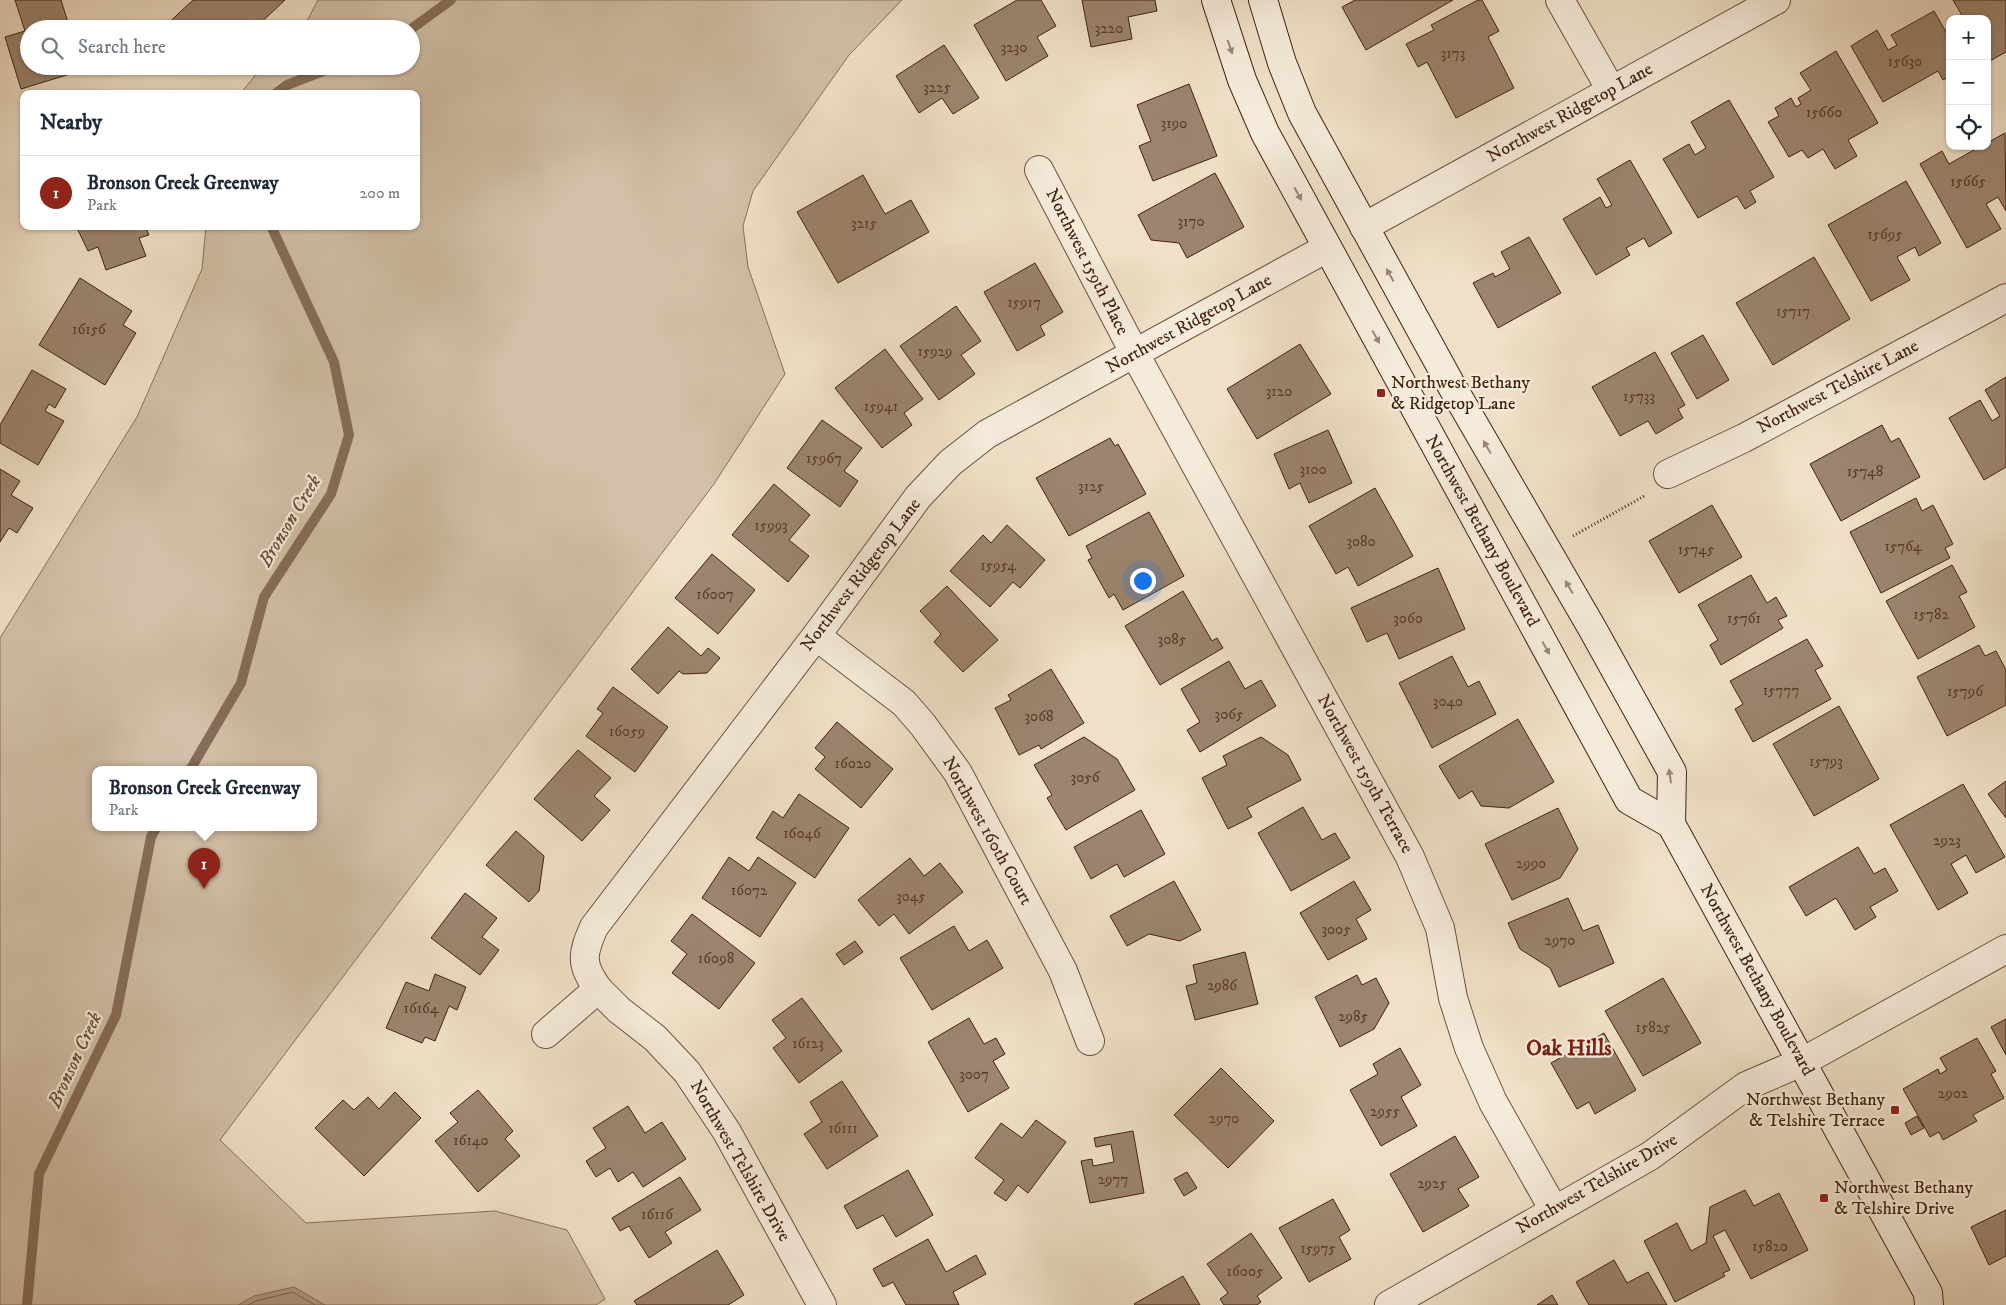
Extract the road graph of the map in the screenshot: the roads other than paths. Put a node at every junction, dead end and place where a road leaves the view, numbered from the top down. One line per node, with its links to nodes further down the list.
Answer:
1 (1216, 0): 8 (street, Northwest Bethany Boulevard, one-way to 8)
2 (1263, 0): 7 (street, Northwest Bethany Boulevard)
3 (1560, 0): 5 (street)
4 (1776, 0): 5 (street, Northwest Ridgetop Lane)
5 (1611, 90): 7 (street, Northwest Ridgetop Lane)
6 (1039, 170): 10 (street, Northwest 159th Place)
7 (1364, 227): 13 (street, Northwest Bethany Boulevard, one-way to 7)
8 (1327, 248): 10 (street, Northwest Ridgetop Lane); 13 (street, Northwest Bethany Boulevard, one-way to 13)
9 (2006, 298): 11 (street, Northwest Telshire Lane)
10 (1135, 354): 12 (street, Northwest Ridgetop Lane); 19 (street, Northwest 159th Terrace)
11 (1668, 474)
12 (816, 636): 15 (street, Northwest Ridgetop Lane); 17 (street, Northwest 160th Court)
13 (1672, 824): 18 (street, Northwest Bethany Boulevard)
14 (2006, 949): 18 (street, Northwest Telshire Drive)
15 (598, 989): 16 (street); 21 (street, Northwest Telshire Drive)
16 (546, 1034)
17 (1090, 1041)
18 (1802, 1062): 19 (street, Northwest Telshire Drive); 20 (street, Northwest Bethany Boulevard)
19 (1554, 1210): 22 (street, Northwest Telshire Drive)
20 (1934, 1301)
21 (822, 1305)
22 (1389, 1305)

